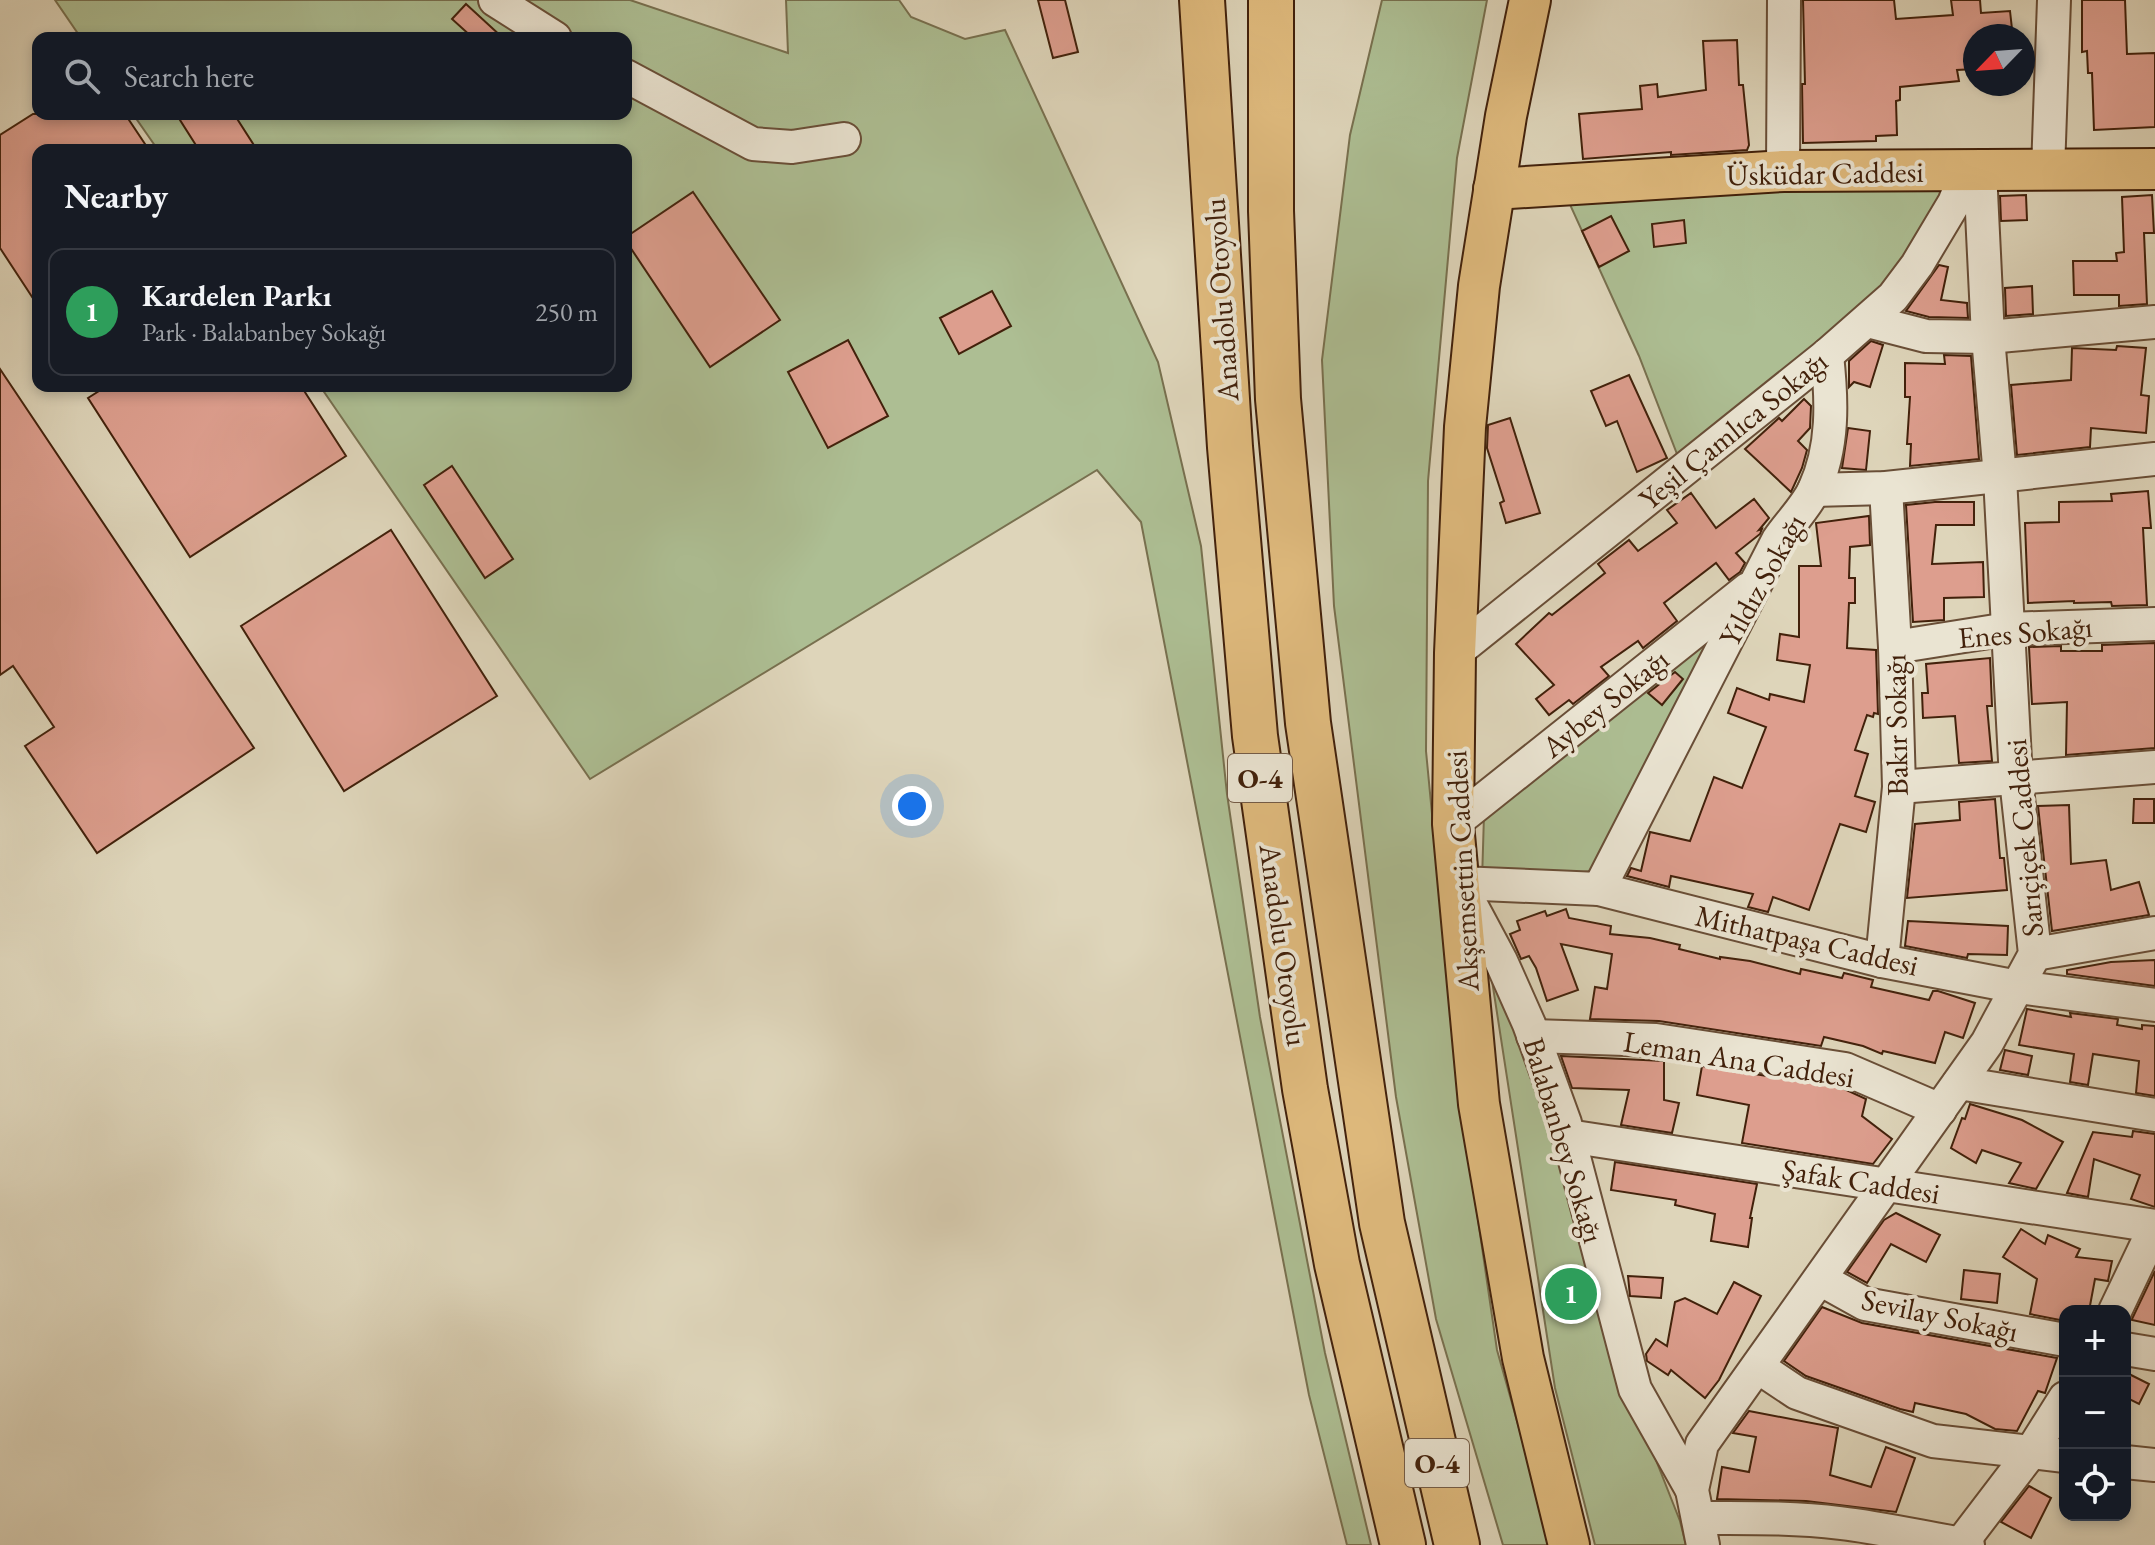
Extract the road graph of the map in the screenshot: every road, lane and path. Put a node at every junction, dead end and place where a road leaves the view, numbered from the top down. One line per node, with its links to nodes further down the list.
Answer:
1 (495, 0): 7 (street)
2 (1202, 0): 59 (highway, Anadolu Otoyolu / O-4)
3 (1271, 0): 52 (highway, Anadolu Otoyolu / O-4)
4 (1530, 0): 14 (main road, Akşemsettin Caddesi)
5 (1784, 0): 13 (street)
6 (2054, 0): 12 (street)
7 (546, 32)
8 (632, 79): 9 (street)
9 (844, 139)
10 (2155, 169): 12 (main road, Üsküdar Caddesi)
11 (1973, 170): 12 (main road, Üsküdar Caddesi); 13 (main road, Üsküdar Caddesi); 15 (street, Yeşil Çamlıca Sokağı); 17 (street, Sarıçiçek Caddesi)
12 (2048, 170)
13 (1783, 171): 14 (main road, Üsküdar Caddesi)
14 (1494, 189): 27 (main road, Akşemsettin Caddesi)
15 (1868, 321): 17 (street); 18 (street, Yeşil Çamlıca Sokağı)
16 (2155, 322): 17 (street)
17 (1988, 337): 20 (street, Sarıçiçek Caddesi)
18 (1827, 355): 22 (street); 27 (street, Yeşil Çamlıca Sokağı)
19 (2155, 459): 20 (street, Yıldız Sokağı)
20 (2000, 477): 21 (street, Yıldız Sokağı); 25 (street, Sarıçiçek Caddesi)
21 (1886, 488): 22 (street, Yıldız Sokağı); 26 (street, Bakır Sokağı)
22 (1814, 490): 23 (street, Yıldız Sokağı)
23 (1756, 582): 31 (street, Aybey Sokağı); 33 (street, Yıldız Sokağı)
24 (2155, 624): 25 (street, Enes Sokağı)
25 (2008, 629): 26 (street, Enes Sokağı); 29 (street, Sarıçiçek Caddesi)
26 (1895, 647): 30 (street, Bakır Sokağı)
27 (1455, 653): 31 (main road, Akşemsettin Caddesi)
28 (2155, 767): 29 (street)
29 (2016, 779): 30 (street); 35 (street, Sarıçiçek Caddesi)
30 (1899, 787): 36 (street, Bakır Sokağı)
31 (1453, 824): 32 (main road, Akşemsettin Caddesi)
32 (1459, 883): 33 (street, Mithatpaşa Caddesi); 39 (street, Balabanbey Sokağı); 62 (main road, Akşemsettin Caddesi)
33 (1599, 889): 36 (street, Mithatpaşa Caddesi)
34 (2155, 933): 35 (street)
35 (2035, 954): 37 (street, Sarıçiçek Caddesi)
36 (1882, 961): 37 (street, Mithatpaşa Caddesi)
37 (2018, 987): 38 (street, Mithatpaşa Caddesi); 40 (street, Sarıçiçek Caddesi)
38 (2155, 1005)
39 (1533, 1036): 41 (street, Leman Ana Caddesi); 43 (street, Balabanbey Sokağı)
40 (1959, 1083): 41 (street, Sarıçiçek Caddesi); 42 (street)
41 (1940, 1110): 44 (street, Sarıçiçek Caddesi)
42 (2155, 1115)
43 (1568, 1136): 44 (street, Şafak Caddesi); 58 (street, Balabanbey Sokağı)
44 (1885, 1185): 45 (street, Şafak Caddesi); 46 (street, Sarıçiçek Caddesi)
45 (2155, 1226): 47 (street)
46 (1820, 1279): 48 (street, Sevilay Sokağı); 51 (street, Sarıçiçek Caddesi)
47 (2118, 1305)
48 (2059, 1339)
49 (2131, 1350): 50 (street)
50 (2155, 1354)
51 (1758, 1367): 54 (street); 58 (street, Sarıçiçek Caddesi)
52 (1417, 1381): 60 (highway, Anadolu Otoyolu / O-4); 61 (highway)
53 (2059, 1408): 54 (street)
54 (2031, 1452): 55 (street); 63 (street)
55 (2059, 1455)
56 (2131, 1463): 57 (street)
57 (2155, 1465)
58 (1698, 1518): 63 (street)
59 (1403, 1545)
60 (1457, 1545)
61 (1470, 1545)
62 (1569, 1545)
63 (1963, 1545)

